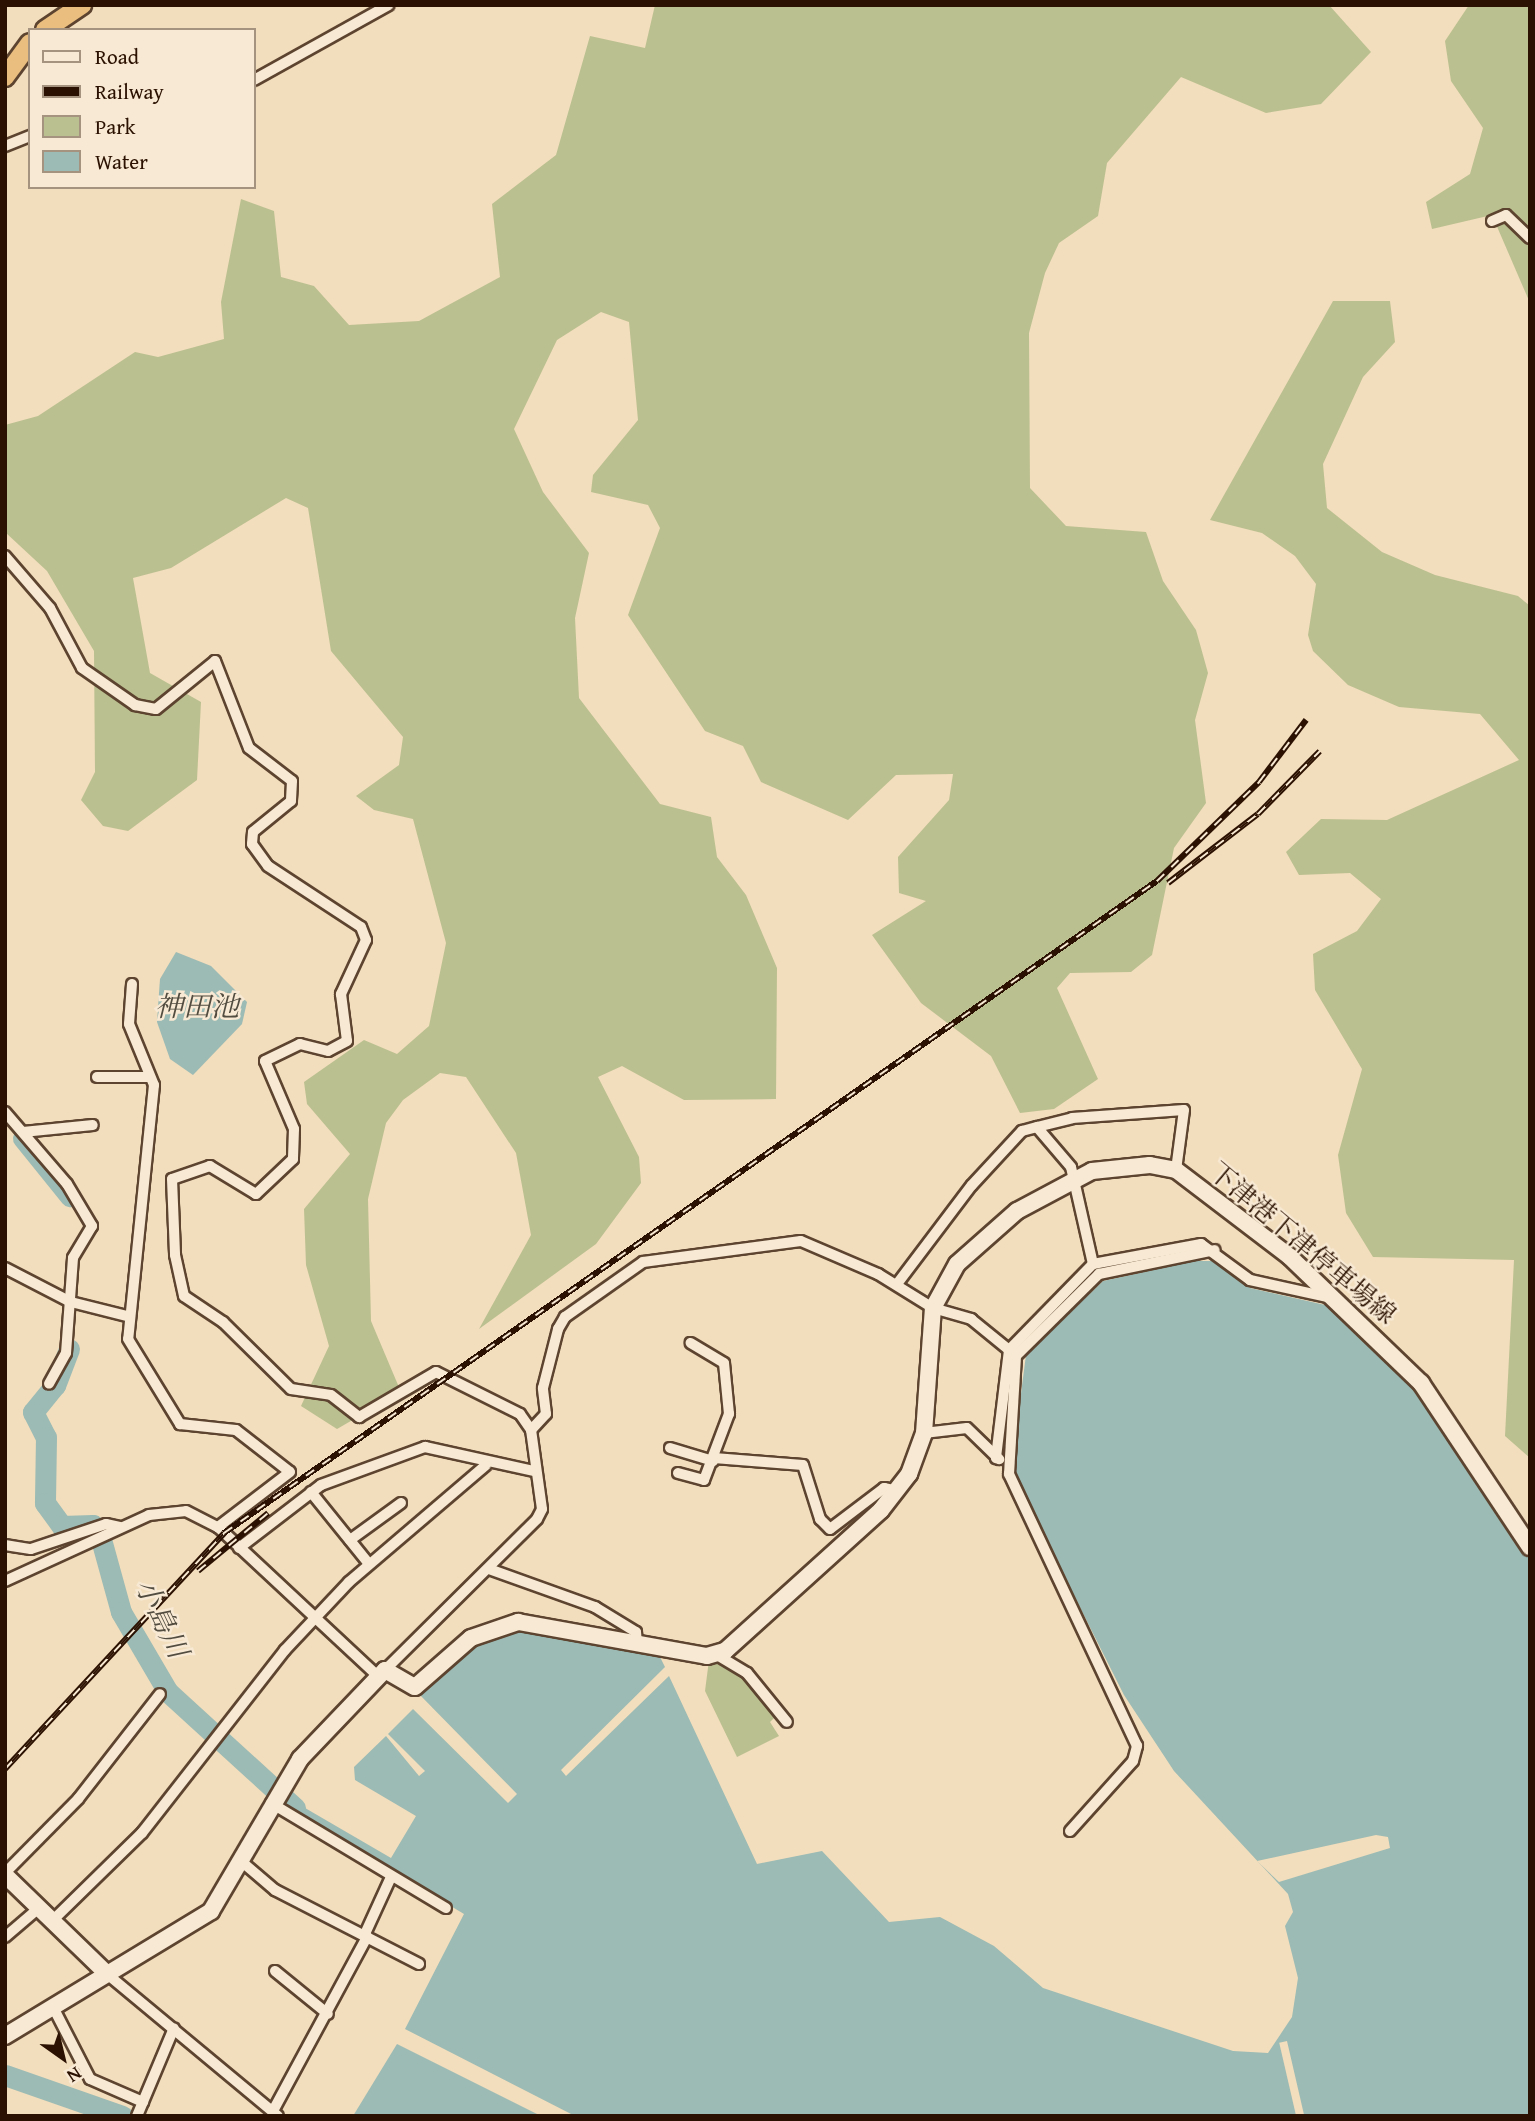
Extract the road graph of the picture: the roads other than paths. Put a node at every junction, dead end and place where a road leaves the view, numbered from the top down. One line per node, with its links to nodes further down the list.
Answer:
1 (82, 5): 3 (highway)
2 (389, 5): 6 (street)
3 (48, 28)
4 (28, 46): 5 (highway)
5 (5, 77)
6 (256, 79)
7 (28, 137): 8 (street)
8 (5, 146)
9 (1492, 221): 10 (street)
10 (1530, 238)
11 (5, 556): 32 (street)
12 (132, 985): 14 (street)
13 (97, 1077): 14 (street)
14 (149, 1077): 28 (street)
15 (6, 1114): 18 (street)
16 (93, 1125): 18 (street)
17 (1037, 1127): 19 (street); 20 (street); 24 (street)
18 (23, 1132): 26 (street)
19 (1176, 1170): 20 (main road, 下津港下津停車場線); 25 (main road, 下津港下津停車場線)
20 (1073, 1180): 22 (street); 27 (main road, 下津港下津停車場線)
21 (1215, 1250): 22 (street); 25 (street); 36 (street)
22 (1093, 1264): 30 (street)
23 (5, 1268): 26 (street)
24 (897, 1284): 27 (street); 32 (street)
25 (1335, 1296): 47 (main road, 下津港下津停車場線)
26 (71, 1302): 28 (street); 31 (street)
27 (933, 1308): 30 (street); 33 (main road, 下津港下津停車場線)
28 (127, 1316): 43 (street)
29 (691, 1343): 35 (street)
30 (1009, 1350): 36 (street)
31 (49, 1384)
32 (531, 1430): 38 (street)
33 (924, 1433): 36 (street); 40 (main road, 下津港下津停車場線)
34 (670, 1448): 35 (street)
35 (713, 1459): 39 (street); 40 (street)
36 (1001, 1460): 59 (street)
37 (486, 1465): 38 (street); 41 (street); 49 (street)
38 (534, 1471): 50 (street)
39 (678, 1473)
40 (898, 1490): 54 (main road, 下津港下津停車場線)
41 (312, 1492): 45 (street); 48 (street)
42 (401, 1503): 45 (street)
43 (218, 1527): 44 (street); 48 (street)
44 (120, 1528): 46 (street); 51 (street)
45 (350, 1540): 49 (street)
46 (5, 1545)
47 (1530, 1547)
48 (239, 1548): 52 (street)
49 (369, 1564): 52 (street)
50 (489, 1569): 53 (street); 55 (street)
51 (5, 1581)
52 (316, 1619): 55 (street); 65 (street)
53 (637, 1643): 54 (main road); 55 (main road)
54 (717, 1655): 57 (street)
55 (382, 1673): 58 (main road)
56 (160, 1694): 61 (street)
57 (787, 1722)
58 (274, 1798): 60 (main road); 62 (street)
59 (1070, 1831)
60 (241, 1861): 67 (street); 70 (main road)
61 (5, 1874): 63 (main road)
62 (391, 1877): 64 (street); 67 (street)
63 (39, 1908): 65 (main road); 66 (street)
64 (446, 1908)
65 (52, 1921): 70 (main road)
66 (5, 1937)
67 (365, 1937): 68 (street); 72 (street)
68 (419, 1964)
69 (275, 1971): 72 (street)
70 (107, 1974): 71 (main road); 73 (street)
71 (53, 2007): 74 (main road); 75 (street)
72 (328, 2014): 76 (street)
73 (174, 2028): 75 (street); 76 (street)
74 (5, 2036)
75 (140, 2109)
76 (276, 2112)

